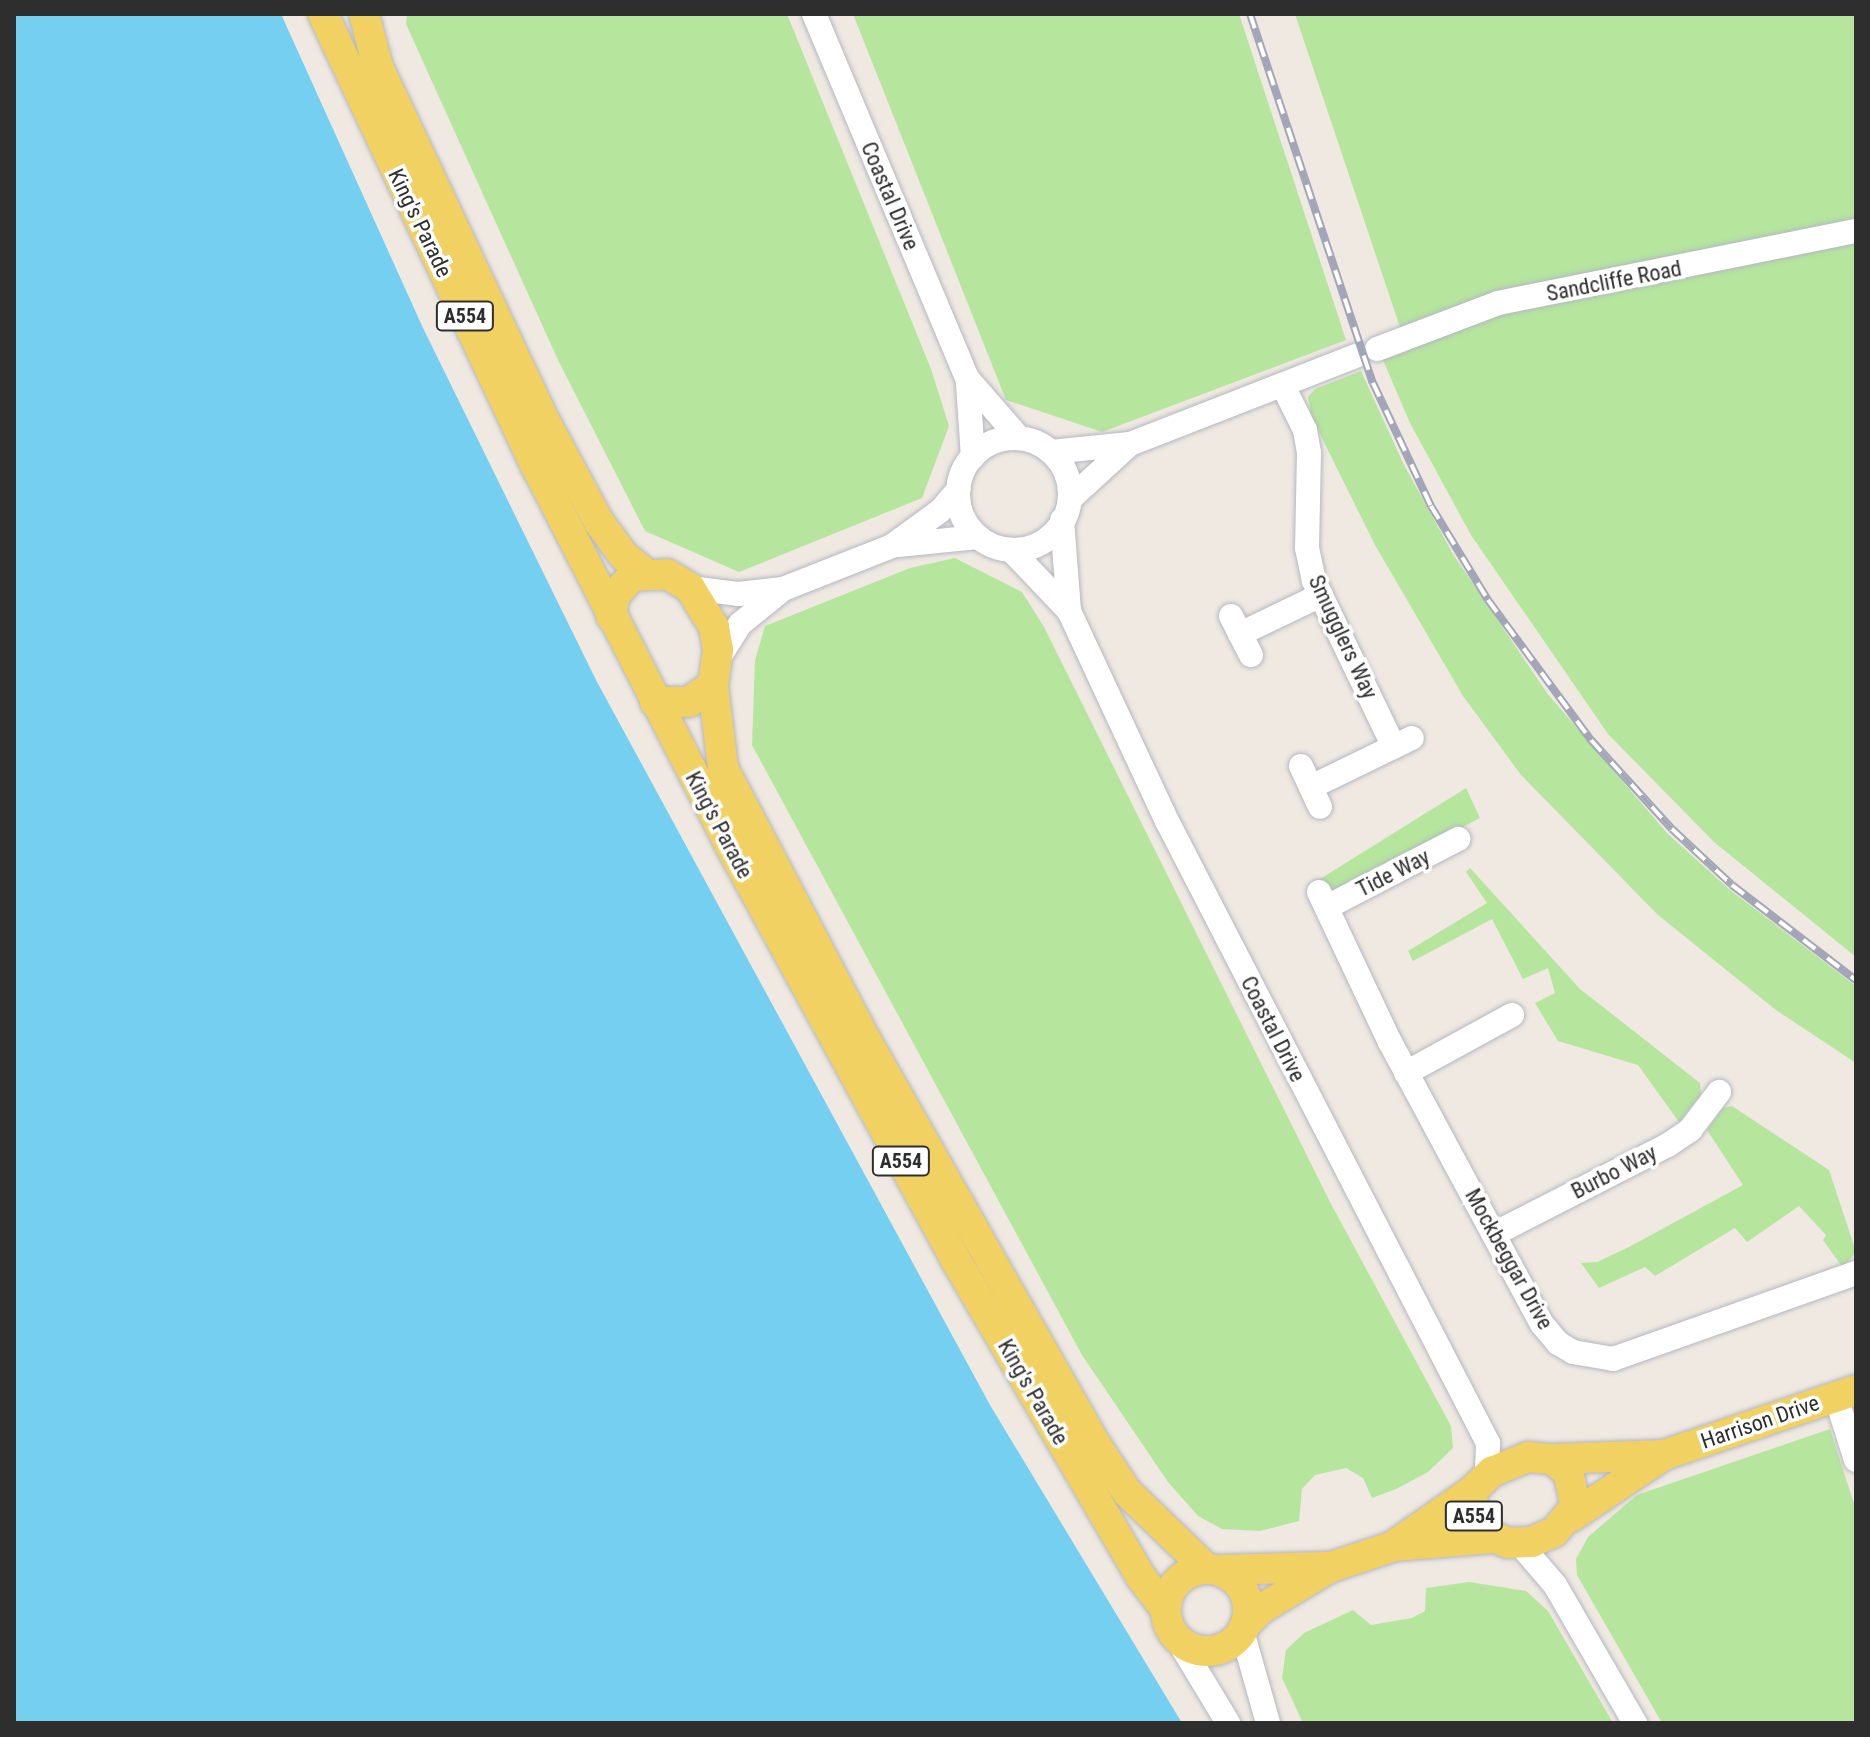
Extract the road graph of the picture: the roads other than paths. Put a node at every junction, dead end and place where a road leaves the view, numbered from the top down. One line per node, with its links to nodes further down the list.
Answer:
1 (323, 14): 21 (main road, King's Parade / A554)
2 (364, 14): 16 (main road, King's Parade / A554)
3 (814, 14): 5 (street, Coastal Drive)
4 (1856, 231): 6 (street, Sandcliffe Road)
5 (967, 378): 7 (street, Coastal Drive); 10 (street, Coastal Drive)
6 (1283, 386): 8 (street, Sandcliffe Road); 19 (street, Smugglers Way)
7 (1019, 438): 9 (street); 10 (street)
8 (1130, 444): 9 (street, Sandcliffe Road); 12 (street, Sandcliffe Road)
9 (1051, 452): 12 (street)
10 (973, 457): 11 (street)
11 (958, 490): 13 (street); 14 (street)
12 (1066, 510): 15 (street); 20 (street, Coastal Drive)
13 (978, 537): 14 (street); 15 (street)
14 (892, 546): 18 (street)
15 (1011, 550): 20 (street, Coastal Drive)
16 (645, 573): 17 (main road, A554); 21 (main road)
17 (690, 588): 18 (street); 23 (main road, A554)
18 (783, 589): 23 (street)
19 (1321, 595): 22 (street); 25 (street, Smugglers Way)
20 (1069, 611): 34 (street, Coastal Drive)
21 (611, 616): 24 (main road, King's Parade / A554)
22 (1241, 635)
23 (715, 672): 24 (main road); 43 (main road, King's Parade / A554)
24 (655, 702): 45 (main road, King's Parade / A554)
25 (1311, 786)
26 (1458, 839): 27 (street, Tide Way)
27 (1323, 899): 29 (street, Mockbeggar Drive)
28 (1512, 1015): 29 (street)
29 (1406, 1073): 31 (street, Mockbeggar Drive)
30 (1719, 1092): 31 (street, Burbo Way)
31 (1494, 1234): 32 (street, Mockbeggar Drive)
32 (1856, 1273)
33 (1846, 1393): 35 (main road, Harrison Drive / A554); 37 (street)
34 (1488, 1443): 36 (street); 38 (street, Coastal Drive)
35 (1664, 1455): 36 (main road, Harrison Drive / A554); 39 (main road, Harrison Drive / A554)
36 (1540, 1458): 38 (main road, A554); 39 (main road)
37 (1856, 1460)
38 (1479, 1483): 40 (main road, A554); 41 (main road, A554)
39 (1562, 1525): 40 (main road, A554); 44 (street)
40 (1506, 1541): 41 (main road, A554); 44 (street)
41 (1394, 1546): 42 (main road, A554)
42 (1331, 1567): 43 (main road, A554); 46 (main road, A554)
43 (1212, 1569): 45 (main road); 46 (main road)
44 (1555, 1585): 50 (street)
45 (1165, 1609): 47 (main road)
46 (1244, 1628): 47 (main road); 49 (street)
47 (1178, 1640): 48 (street)
48 (1228, 1723)
49 (1268, 1723)
50 (1635, 1723)

